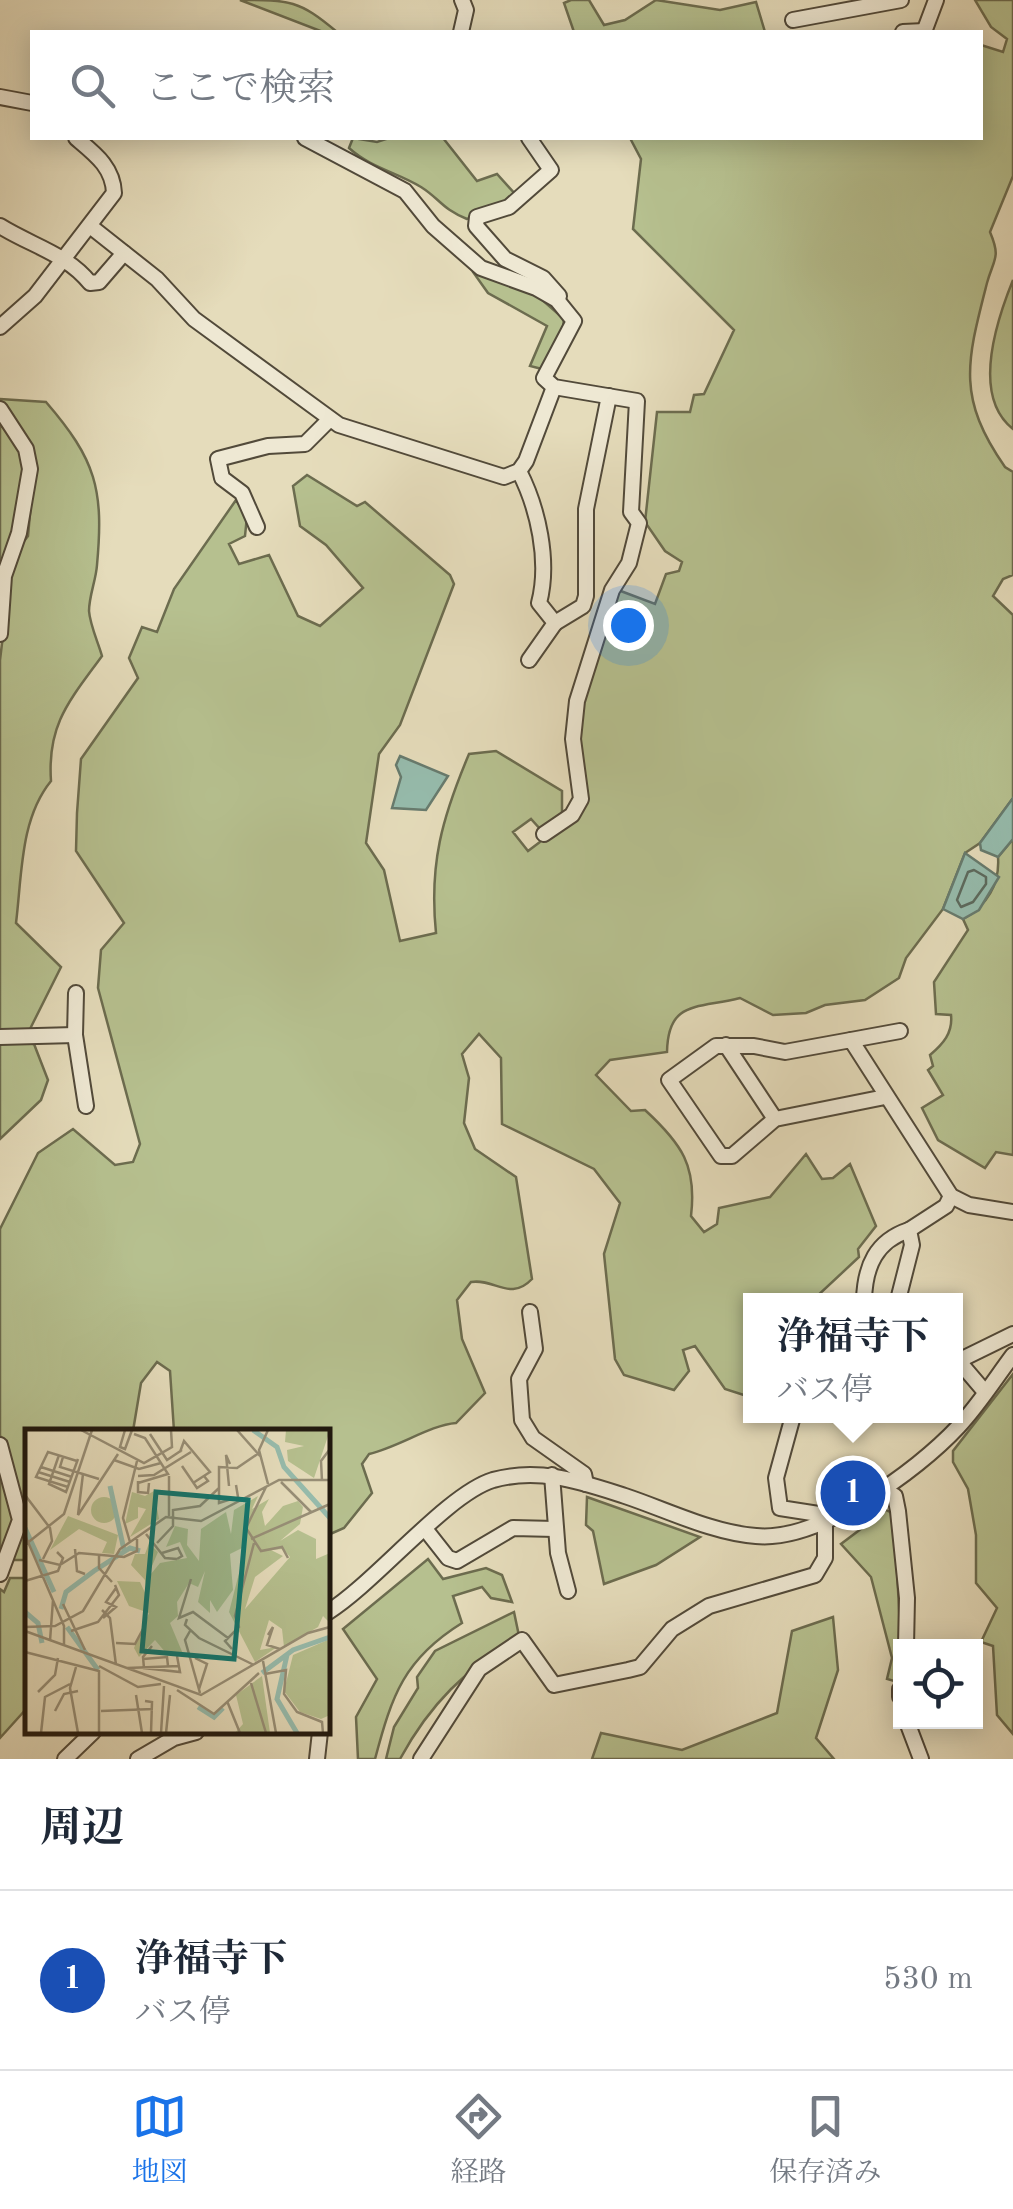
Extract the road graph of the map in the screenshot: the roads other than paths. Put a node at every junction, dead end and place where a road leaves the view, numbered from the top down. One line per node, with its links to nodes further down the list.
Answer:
1 (462, 0): 5 (street)
2 (901, 0): 4 (street)
3 (936, 0): 6 (street)
4 (793, 20)
5 (461, 30)
6 (925, 30)
7 (0, 96): 8 (street)
8 (30, 103)
9 (78, 140): 13 (street)
10 (310, 140): 16 (street)
11 (530, 140): 16 (street)
12 (0, 226): 15 (street)
13 (90, 226): 14 (street); 15 (street)
14 (124, 253): 15 (street); 21 (street)
15 (65, 258): 17 (street)
16 (557, 300): 18 (street)
17 (0, 327)
18 (554, 387): 19 (street); 22 (street)
19 (608, 396): 24 (street); 27 (street)
20 (0, 409): 25 (street)
21 (330, 418): 22 (street); 23 (street)
22 (519, 471): 24 (street)
23 (257, 526)
24 (555, 624): 26 (street)
25 (0, 634)
26 (529, 660)
27 (544, 834)
28 (76, 992): 30 (street)
29 (900, 1031): 32 (street)
30 (75, 1035): 31 (street); 35 (street)
31 (0, 1037)
32 (851, 1040): 33 (street); 34 (street)
33 (726, 1045): 36 (street); 36 (street)
34 (886, 1096): 36 (street); 37 (street)
35 (86, 1106)
36 (776, 1119)
37 (950, 1196): 38 (street); 39 (street)
38 (1013, 1212)
39 (910, 1230): 40 (street); 41 (street)
40 (865, 1293)
41 (900, 1293)
42 (530, 1312): 53 (street)
43 (1013, 1334): 45 (street)
44 (1013, 1356): 47 (street)
45 (963, 1357)
46 (963, 1365): 47 (street)
47 (985, 1392): 48 (street)
48 (963, 1417)
49 (791, 1423): 55 (street)
50 (958, 1423): 54 (street)
51 (0, 1444): 58 (street)
52 (552, 1475): 53 (street); 56 (street); 57 (street)
53 (586, 1484): 55 (street)
54 (884, 1486): 55 (street); 61 (street)
55 (822, 1517): 67 (street)
56 (555, 1529): 57 (street); 59 (street)
57 (426, 1530): 60 (street)
58 (0, 1574)
59 (568, 1591)
60 (330, 1610)
61 (906, 1639)
62 (910, 1729): 68 (street)
63 (91, 1734): 65 (street)
64 (189, 1734): 66 (street)
65 (65, 1759)
66 (138, 1759)
67 (421, 1759)
68 (921, 1759)

